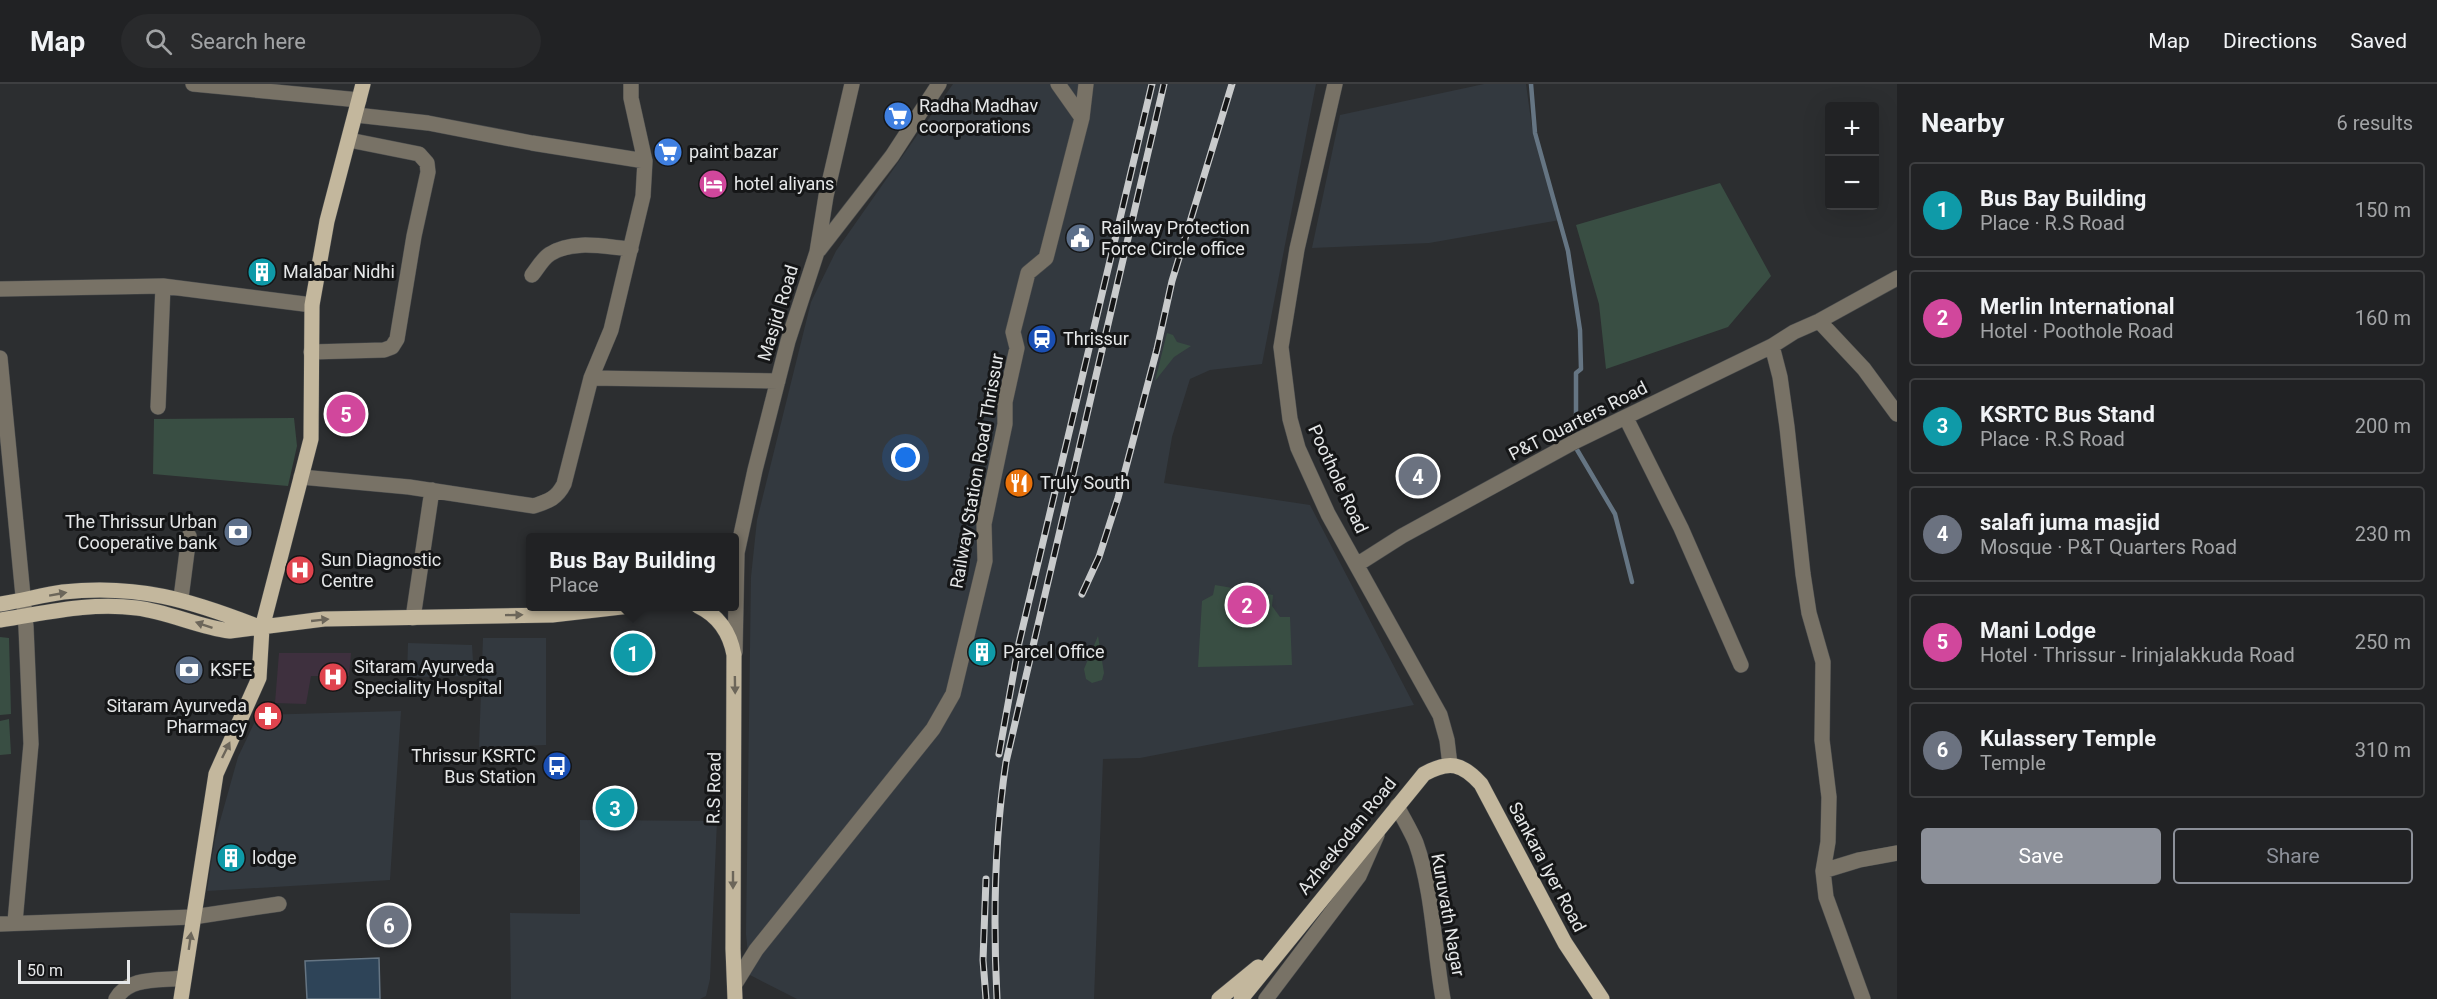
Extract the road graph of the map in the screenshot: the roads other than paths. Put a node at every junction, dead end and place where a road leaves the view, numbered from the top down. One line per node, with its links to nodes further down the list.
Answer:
1 (193, 84): 9 (street)
2 (363, 84): 9 (main road)
3 (631, 84): 12 (street)
4 (852, 84): 14 (street, Masjid Road)
5 (939, 84): 14 (street)
6 (1058, 84): 10 (street)
7 (1086, 84): 10 (street, Railway Station Road Thrissur)
8 (1335, 84): 33 (street, Poothole Road)
9 (358, 108): 11 (main road); 12 (street)
10 (1082, 118): 57 (street, Railway Station Road Thrissur)
11 (349, 140): 19 (main road); 22 (street)
12 (645, 161): 13 (street)
13 (631, 249): 15 (street); 24 (street)
14 (817, 252): 25 (street, Masjid Road)
15 (532, 276)
16 (1897, 278): 20 (street, P&T Quarters Road)
17 (163, 286): 18 (street); 19 (street); 26 (street)
18 (0, 289)
19 (312, 305): 22 (main road)
20 (1819, 321): 21 (street, P&T Quarters Road); 27 (street)
21 (1772, 346): 28 (street, P&T Quarters Road); 51 (street)
22 (312, 352): 29 (main road)
23 (0, 358): 36 (street)
24 (591, 378): 25 (street); 30 (street)
25 (778, 381): 32 (street, Masjid Road)
26 (158, 407)
27 (1897, 414)
28 (1626, 418): 33 (street, P&T Quarters Road); 46 (street)
29 (301, 477): 30 (street); 44 (main road)
30 (432, 490): 42 (street)
31 (189, 536): 34 (street)
32 (739, 540)
33 (1358, 564): 47 (street, Poothole Road)
34 (181, 598): 36 (main road, one-way to 34); 44 (main road)
35 (0, 604): 36 (main road)
36 (24, 608): 43 (main road); 44 (main road, one-way to 36); 54 (street)
37 (582, 611): 41 (street)
38 (588, 611): 41 (main road)
39 (707, 611): 45 (main road, R.S Road)
40 (735, 611): 45 (street, Masjid Road)
41 (579, 612): 42 (main road, one-way to 41)
42 (414, 618): 44 (main road, one-way to 42)
43 (0, 620)
44 (262, 628): 53 (main road, one-way to 44)
45 (734, 655): 57 (main road, R.S Road, one-way to 57)
46 (1742, 665)
47 (1450, 765): 48 (main road, Azheekodan Road); 65 (main road, Sankara Iyer Road)
48 (1397, 806): 49 (main road, Azheekodan Road); 64 (street, Kuruvath Nagar)
49 (1383, 821): 55 (main road, Azheekodan Road); 63 (street)
50 (1897, 854): 51 (street)
51 (1823, 871): 66 (street)
52 (279, 904): 53 (street)
53 (192, 917): 54 (street); 56 (main road, one-way to 53)
54 (8, 923)
55 (1283, 946): 61 (main road, Azheekodan Road); 62 (main road, Azheekodan Road)
56 (184, 978): 58 (street); 59 (main road)
57 (735, 992): 60 (main road)
58 (116, 999)
59 (181, 999)
60 (726, 999)
61 (1219, 999)
62 (1241, 999)
63 (1266, 999)
64 (1443, 999)
65 (1602, 999)
66 (1863, 999)

